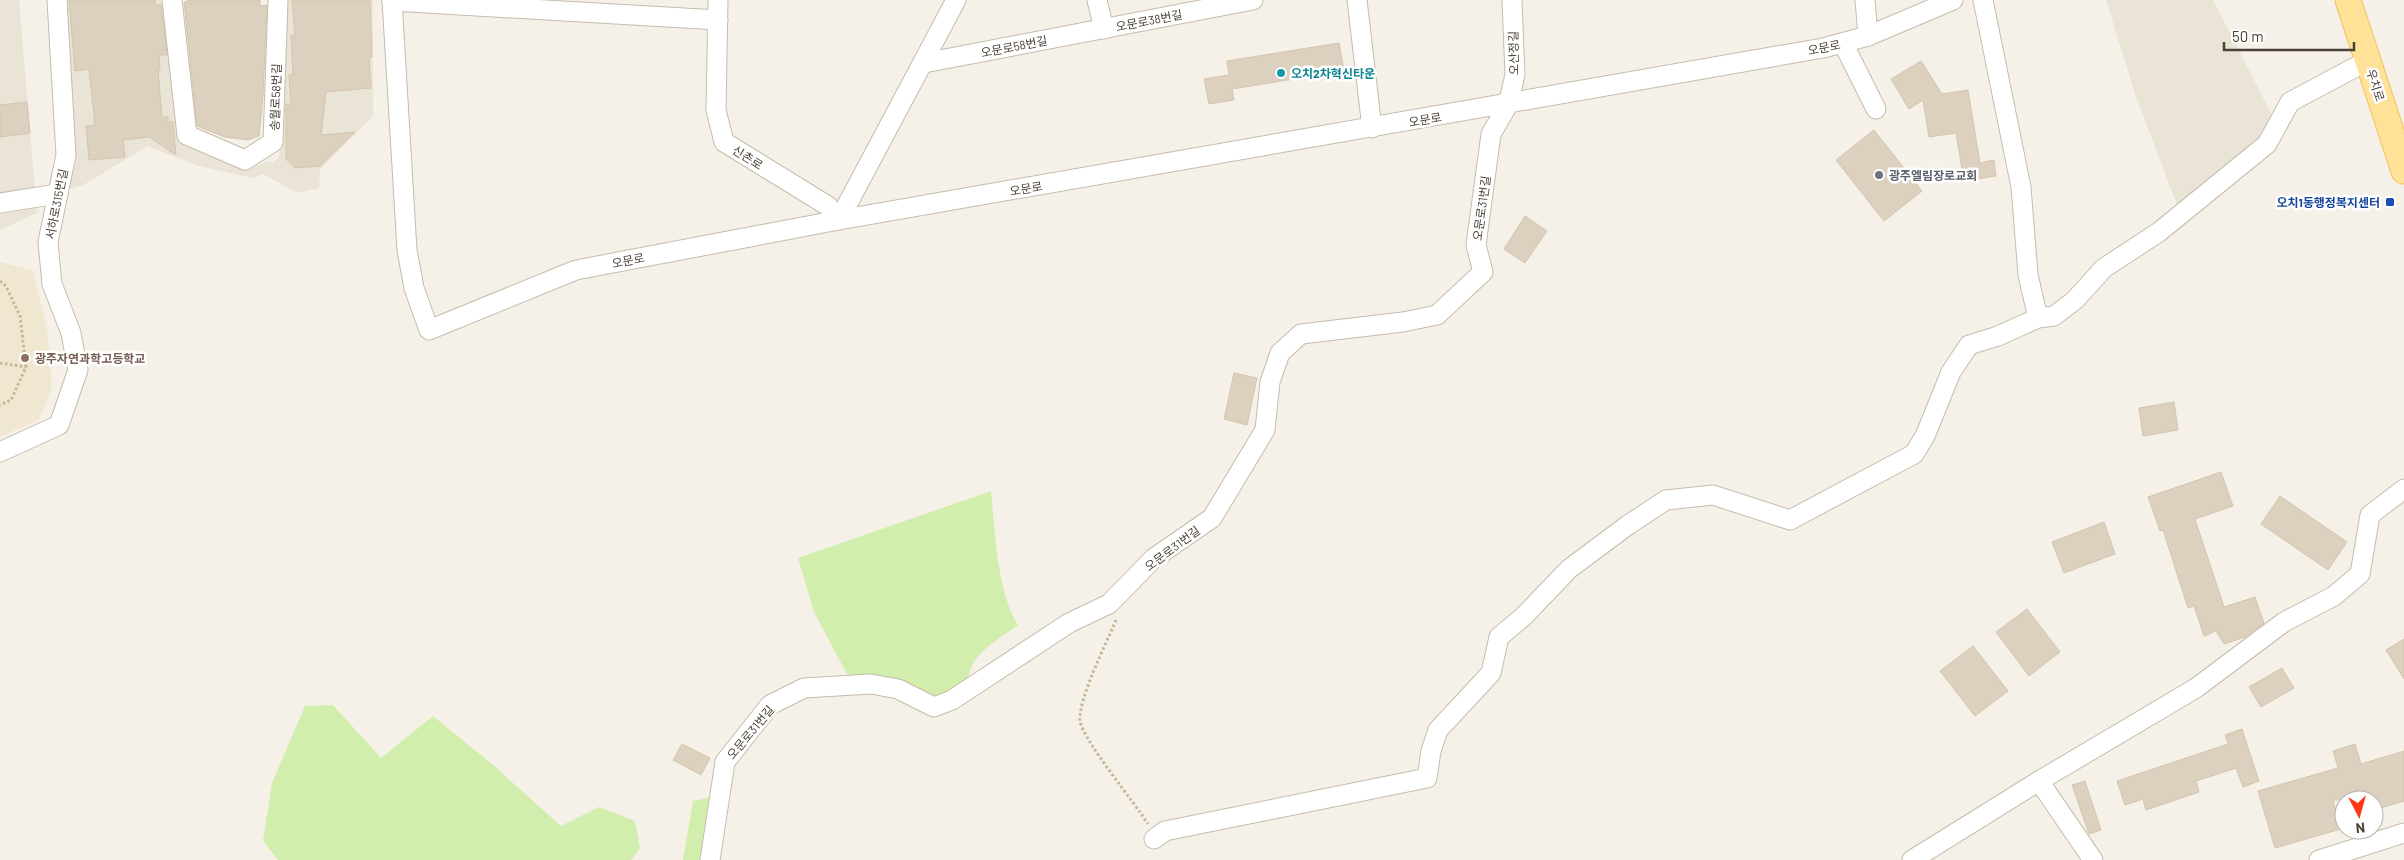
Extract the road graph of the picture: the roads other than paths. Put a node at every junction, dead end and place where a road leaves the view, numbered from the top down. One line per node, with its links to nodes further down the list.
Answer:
1 (57, 0): 25 (street, 서하로315번길)
2 (172, 0): 3 (street, 송월로58번길)
3 (278, 0)
4 (718, 0): 15 (street, 신촌로)
5 (956, 0): 20 (street)
6 (1098, 0): 16 (street)
7 (1253, 0): 16 (street, 오문로38번길)
8 (1356, 0): 23 (street)
9 (1512, 0): 21 (street, 오산정길)
10 (1865, 0): 17 (street)
11 (1953, 0): 17 (street, 오문로)
12 (1983, 0): 28 (street)
13 (2348, 0): 19 (main road, 우치로)
14 (392, 1): 15 (street); 27 (street, 오문로)
15 (718, 20): 27 (street, 신촌로)
16 (1104, 29): 20 (street, 오문로58번길)
17 (1868, 36): 18 (street, 오문로)
18 (1843, 43): 21 (street, 오문로); 22 (street)
19 (2367, 61): 24 (main road, 우치로); 28 (street)
20 (924, 63): 27 (street)
21 (1508, 104): 23 (street, 오문로); 35 (street, 오문로31번길)
22 (1876, 108)
23 (1372, 128): 27 (street, 오문로)
24 (2404, 171)
25 (57, 194): 26 (street); 29 (street, 서하로315번길)
26 (0, 203)
27 (839, 220)
28 (2038, 318): 33 (street)
29 (0, 452)
30 (2404, 488): 31 (street)
31 (2039, 781): 36 (street); 37 (street)
32 (2404, 833): 34 (street)
33 (1154, 839)
34 (2326, 859)
35 (710, 860)
36 (1912, 860)
37 (2093, 860)

